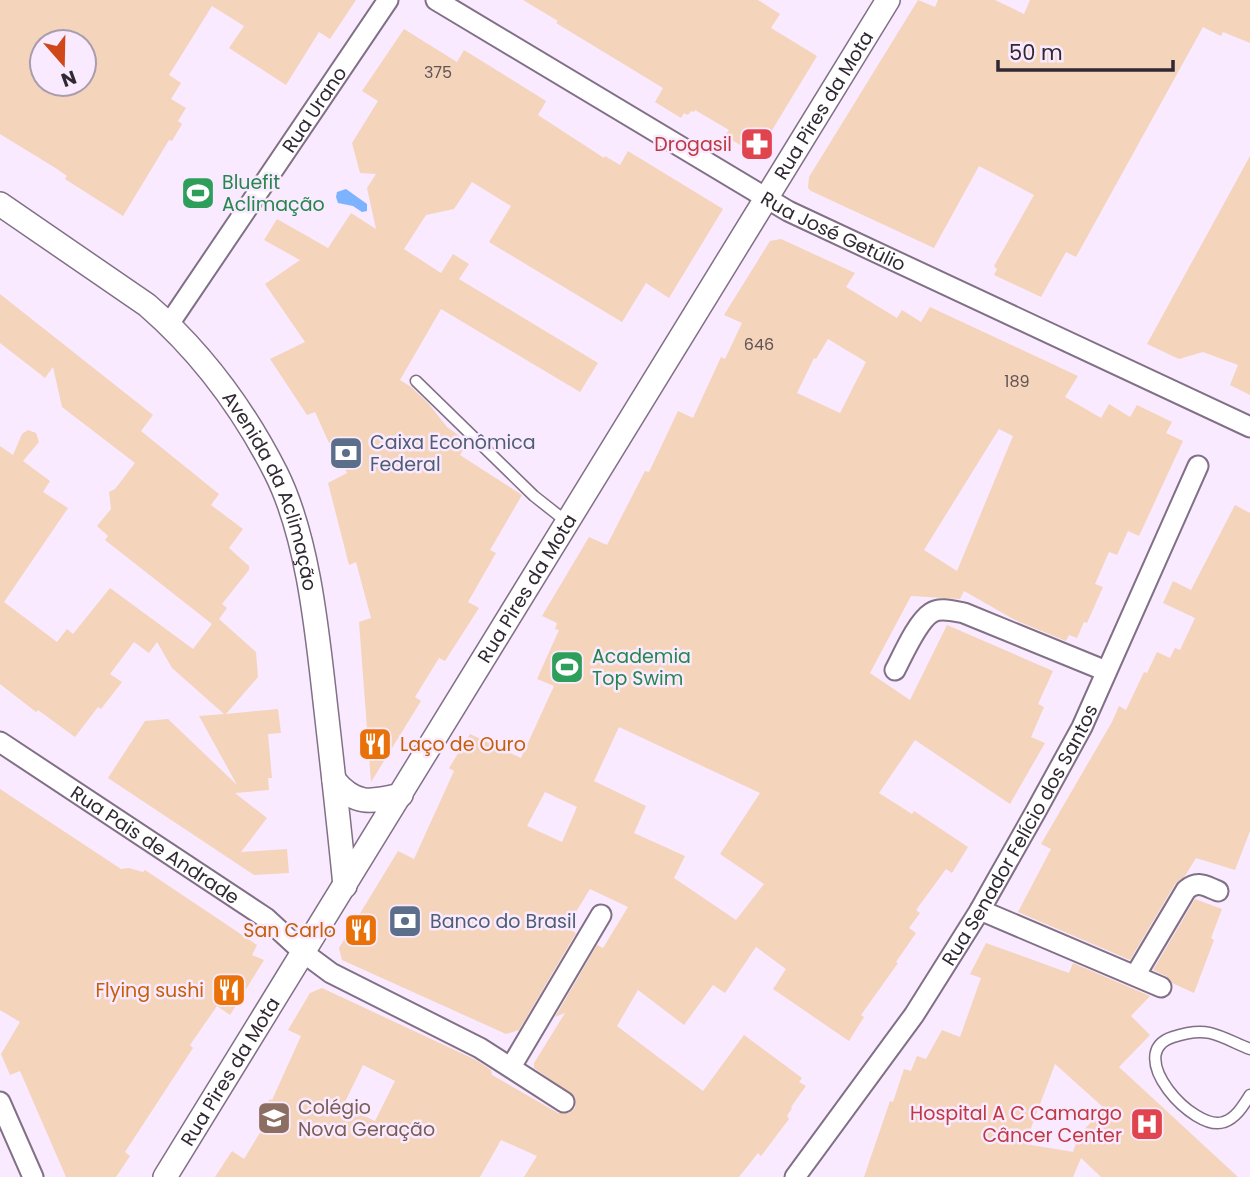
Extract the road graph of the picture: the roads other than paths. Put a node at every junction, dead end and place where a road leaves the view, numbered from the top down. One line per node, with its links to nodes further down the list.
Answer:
1 (388, 0): 6 (street, Rua Urano)
2 (436, 0): 4 (street, Rua José Getúlio)
3 (888, 0): 4 (street, Rua Pires da Mota)
4 (766, 199): 8 (street, Rua José Getúlio); 10 (street, Rua Pires da Mota)
5 (0, 204): 6 (street, Avenida da Aclimação)
6 (169, 324): 14 (street, Avenida da Aclimação)
7 (416, 381): 10 (lane)
8 (1250, 427)
9 (1198, 466): 12 (street, Rua Senador Felício dos Santos)
10 (567, 523): 15 (street, Rua Pires da Mota)
11 (895, 670): 12 (street)
12 (1106, 671): 18 (street, Rua Senador Felício dos Santos)
13 (0, 742): 20 (street, Rua Pais de Andrade)
14 (334, 780): 15 (street); 16 (street, Avenida da Aclimação)
15 (401, 794): 16 (street, Rua Pires da Mota)
16 (345, 886): 20 (street, Rua Pires da Mota)
17 (1219, 891): 21 (street)
18 (980, 911): 21 (street); 30 (street, Rua Senador Felício dos Santos)
19 (601, 915): 24 (street)
20 (304, 953): 24 (street, Rua Pais de Andrade); 29 (street, Rua Pires da Mota)
21 (1136, 974): 22 (street)
22 (1161, 987)
23 (1250, 1049): 25 (lane)
24 (511, 1067): 27 (street, Rua Pais de Andrade)
25 (1250, 1096)
26 (0, 1102): 28 (street)
27 (564, 1102)
28 (33, 1177)
29 (165, 1177)
30 (795, 1177)

